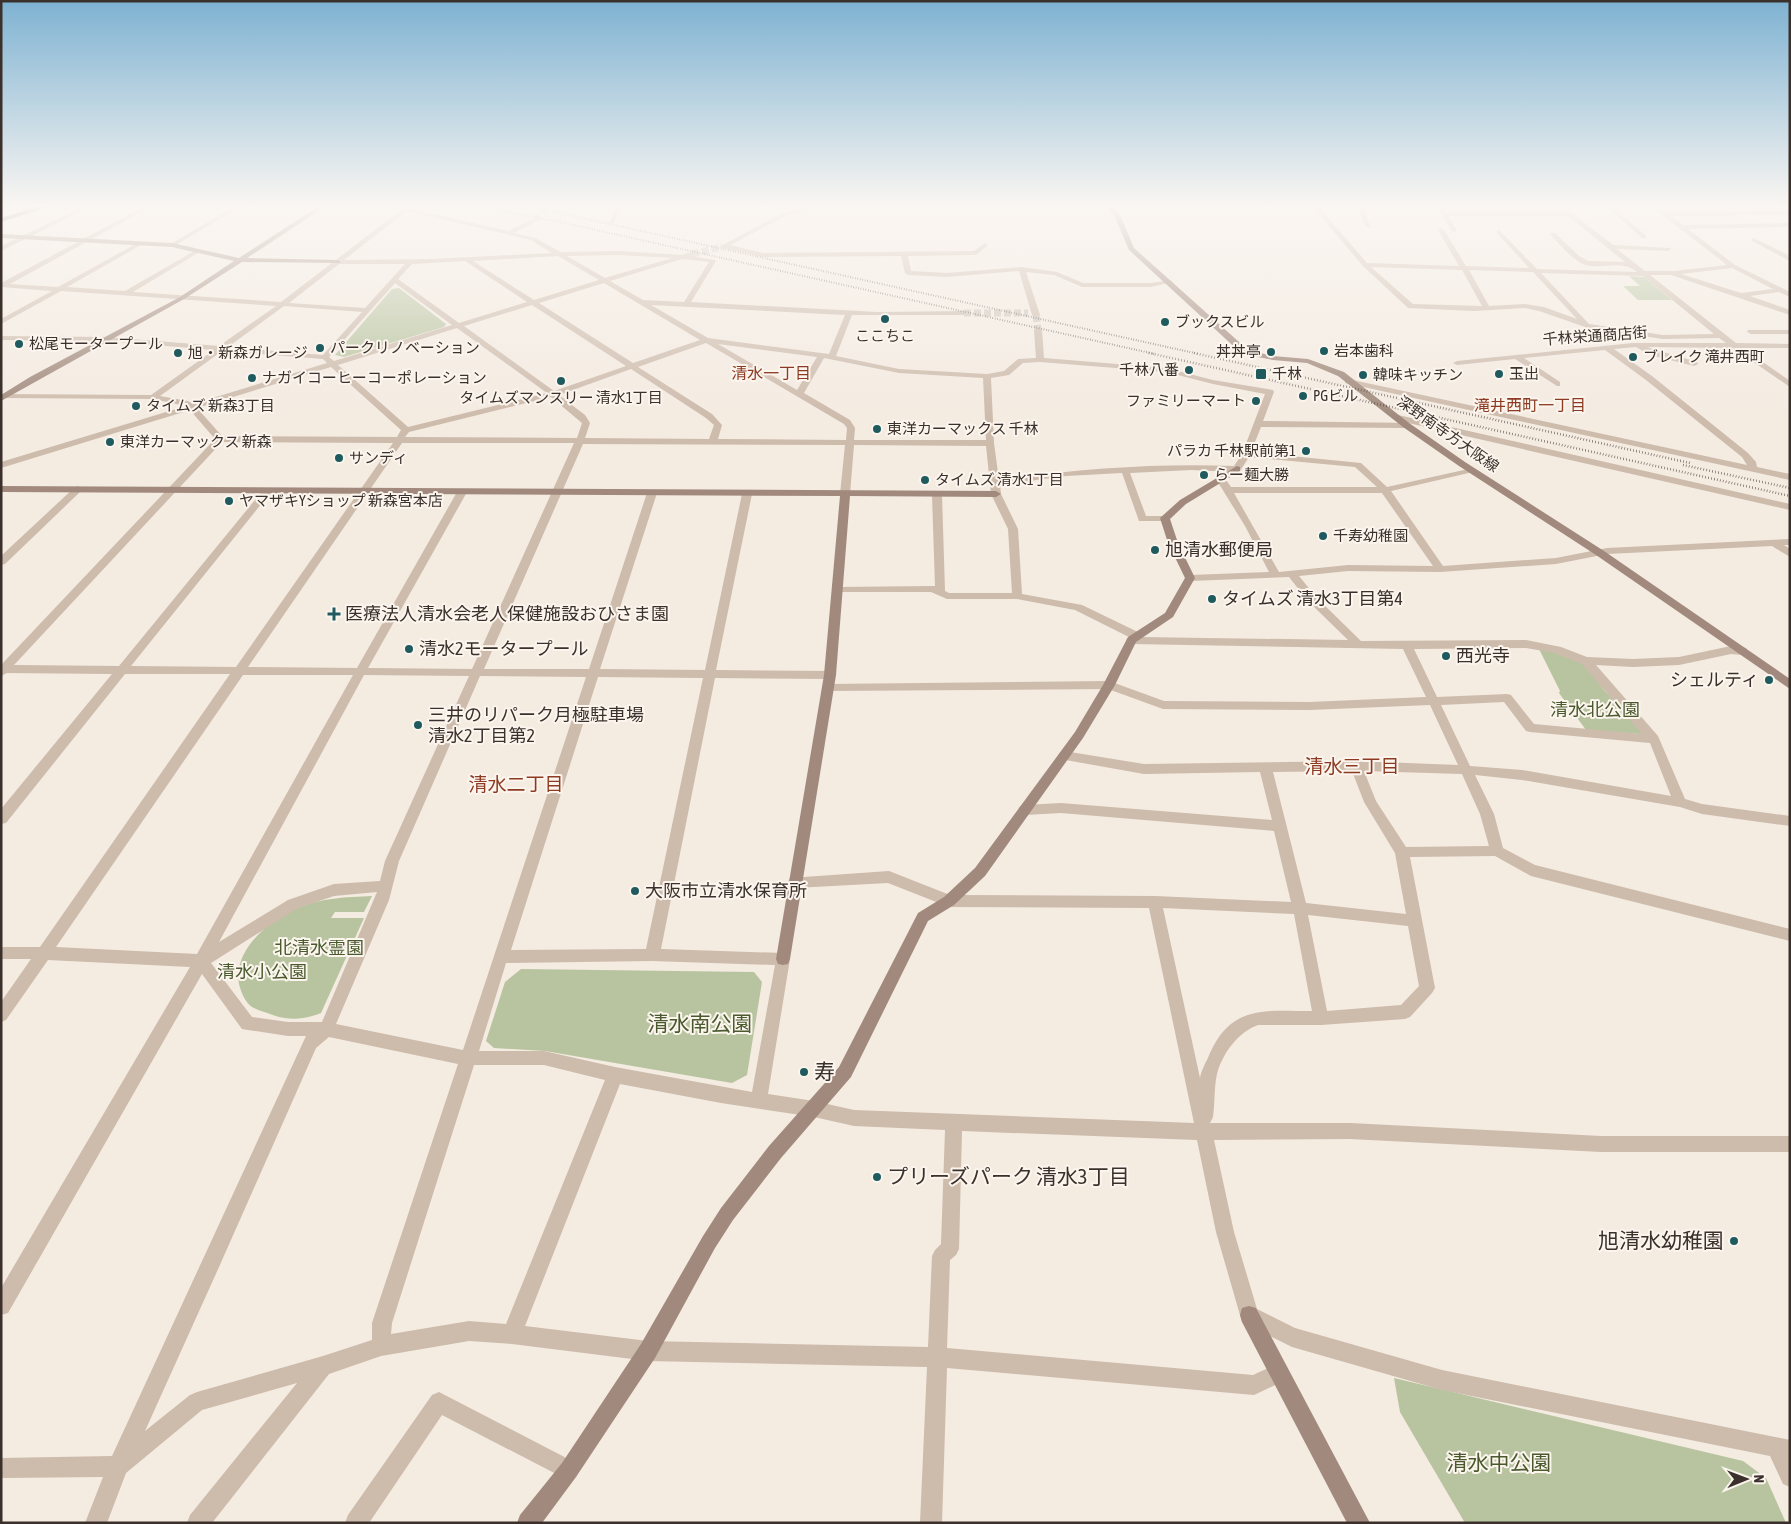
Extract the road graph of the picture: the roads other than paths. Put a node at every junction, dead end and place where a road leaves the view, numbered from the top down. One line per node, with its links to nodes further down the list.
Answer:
1 (16, 277): 23 (street)
2 (81, 277): 24 (street)
3 (154, 277): 27 (street)
4 (214, 277): 30 (street)
5 (318, 277): 33 (street)
6 (397, 277): 20 (street)
7 (494, 277): 32 (street)
8 (598, 277): 21 (street)
9 (617, 277): 21 (street)
10 (703, 277): 34 (street)
11 (1024, 277): 40 (street)
12 (1064, 277): 22 (street)
13 (1164, 277): 22 (street, 深野南寺方大阪線)
14 (1379, 277): 35 (street)
15 (1470, 277): 35 (street)
16 (1541, 277): 43 (street)
17 (1646, 277): 47 (street)
18 (1685, 277): 28 (street)
19 (1754, 277): 26 (street)
20 (395, 280): 36 (street); 42 (street)
21 (605, 281): 31 (street); 32 (street)
22 (1170, 282): 66 (street, 深野南寺方大阪線)
23 (1, 285): 24 (street)
24 (60, 289): 27 (street); 41 (street)
25 (1790, 289): 26 (street)
26 (1779, 290): 28 (street); 29 (street)
27 (125, 294): 30 (street)
28 (1740, 295): 39 (street)
29 (1790, 295)
30 (182, 298): 33 (street); 49 (street)
31 (641, 302): 34 (street); 50 (street)
32 (534, 303): 42 (street); 64 (street)
33 (283, 304): 36 (street); 55 (street)
34 (686, 304): 37 (street)
35 (1486, 308): 43 (street)
36 (368, 310): 58 (street)
37 (849, 313): 38 (street); 59 (street)
38 (964, 313)
39 (1790, 313)
40 (1033, 314)
41 (1, 322)
42 (458, 326): 62 (street); 69 (street)
43 (1588, 326): 47 (street)
44 (1038, 330): 60 (street)
45 (1751, 332): 46 (street)
46 (1790, 332)
47 (1721, 336): 54 (street)
48 (1, 338): 49 (street)
49 (106, 340): 55 (street); 71 (street)
50 (707, 340): 56 (street); 64 (street); 70 (street)
51 (1633, 345): 53 (street, 千林栄通商店街); 54 (street, 千林栄通商店街); 63 (street)
52 (1790, 346): 54 (street, 千林栄通商店街)
53 (1606, 347): 57 (street, 千林栄通商店街); 87 (street)
54 (1736, 347): 68 (street)
55 (220, 349): 58 (street); 72 (street)
56 (822, 355): 59 (street); 70 (street)
57 (1515, 356): 61 (street, 千林栄通商店街); 67 (street)
58 (325, 357): 62 (street)
59 (832, 358): 65 (street)
60 (1040, 360): 65 (street); 75 (street)
61 (1457, 363)
62 (333, 364): 73 (street); 77 (street)
63 (1694, 364)
64 (632, 367): 69 (street); 81 (street)
65 (988, 376): 83 (street)
66 (1348, 381): 74 (street, 深野南寺方大阪線); 87 (street)
67 (1557, 384)
68 (1790, 385)
69 (553, 394): 77 (street); 80 (street)
70 (799, 394): 82 (street)
71 (3, 397): 72 (street)
72 (153, 397): 73 (street)
73 (193, 406): 78 (street); 85 (street)
74 (1398, 418): 76 (street, 深野南寺方大阪線); 107 (street)
75 (1258, 424): 76 (street); 84 (street)
76 (1406, 425): 89 (street, 深野南寺方大阪線)
77 (406, 430): 79 (street)
78 (220, 439): 79 (street); 95 (street)
79 (400, 440): 80 (street); 99 (street)
80 (580, 441): 81 (street); 101 (street)
81 (713, 441): 82 (street)
82 (849, 441): 83 (street); 104 (street)
83 (990, 443): 92 (street)
84 (1246, 454): 86 (street); 97 (street)
85 (1, 465)
86 (1237, 469): 88 (street); 91 (street)
87 (1752, 469): 90 (street)
88 (1125, 470): 92 (street); 108 (street)
89 (1470, 470): 97 (street); 111 (street, 深野南寺方大阪線)
90 (1790, 477)
91 (1221, 479): 96 (street); 108 (street)
92 (996, 483): 106 (street)
93 (1, 489): 94 (street)
94 (78, 489): 95 (street); 113 (street)
95 (173, 490): 98 (street); 126 (street)
96 (1229, 490): 97 (street); 116 (street)
97 (1386, 490): 114 (street)
98 (268, 491): 99 (street); 127 (street)
99 (365, 491): 100 (street); 128 (street)
100 (462, 492): 101 (street); 129 (street)
101 (557, 492): 102 (street); 130 (street)
102 (652, 493): 103 (street); 131 (street)
103 (748, 494): 104 (street); 132 (street)
104 (845, 494): 105 (street); 118 (street)
105 (937, 494): 106 (street); 119 (street)
106 (996, 494): 120 (street)
107 (1790, 507)
108 (1165, 518): 117 (street)
109 (1775, 542): 110 (street); 111 (street); 112 (street)
110 (1790, 542)
111 (1600, 553): 114 (street); 124 (street, 深野南寺方大阪線)
112 (1790, 554)
113 (1, 562)
114 (1440, 569): 115 (street)
115 (1292, 574): 116 (street); 122 (street)
116 (1276, 575): 117 (street)
117 (1190, 578): 121 (street)
118 (837, 590): 119 (street); 133 (street)
119 (940, 592): 120 (street)
120 (1017, 596): 121 (street)
121 (1134, 638): 122 (street); 134 (street)
122 (1358, 643): 123 (street)
123 (1407, 645): 125 (street); 136 (street)
124 (1742, 651): 125 (street); 135 (street, 深野南寺方大阪線)
125 (1586, 661): 137 (street)
126 (2, 670): 127 (street)
127 (122, 671): 128 (street); 144 (street)
128 (240, 671): 129 (street); 157 (street)
129 (360, 672): 130 (street); 161 (street)
130 (478, 673): 131 (street); 150 (street)
131 (593, 673): 132 (street); 159 (street)
132 (710, 674): 133 (street); 158 (street)
133 (829, 682): 134 (street); 149 (street)
134 (1109, 685): 136 (street); 138 (street)
135 (1790, 686)
136 (1432, 701): 137 (street); 141 (street)
137 (1654, 739): 142 (street)
138 (1064, 756): 139 (street); 143 (street)
139 (1265, 766): 140 (street); 146 (street)
140 (1356, 766): 141 (street); 148 (street)
141 (1467, 770): 142 (street); 147 (street)
142 (1680, 802): 145 (street)
143 (1025, 810): 146 (street); 151 (street)
144 (1, 819)
145 (1790, 821)
146 (1280, 826): 153 (street)
147 (1497, 851): 148 (street); 155 (street)
148 (1402, 852): 154 (street)
149 (795, 882): 151 (street); 160 (street)
150 (387, 886): 161 (street); 164 (street)
151 (949, 902): 152 (street); 168 (street)
152 (1155, 902): 153 (street); 170 (street)
153 (1300, 908): 154 (street); 163 (street)
154 (1414, 921): 163 (street)
155 (1790, 935)
156 (1, 953): 157 (street)
157 (44, 953): 161 (street); 162 (street)
158 (652, 955): 159 (street); 160 (street)
159 (502, 956): 165 (street)
160 (783, 959): 167 (street)
161 (201, 961): 164 (street); 172 (street)
162 (1, 1015)
163 (1321, 1018): 170 (street)
164 (326, 1029): 165 (street); 181 (street)
165 (467, 1058): 166 (street); 175 (street)
166 (616, 1075): 167 (street); 174 (street)
167 (759, 1100): 168 (street)
168 (814, 1109): 169 (street); 176 (street)
169 (954, 1123): 170 (street); 177 (street)
170 (1203, 1132): 171 (street); 173 (street)
171 (1790, 1144)
172 (1, 1306)
173 (1249, 1315): 179 (street); 180 (street)
174 (512, 1334): 175 (street); 176 (street)
175 (381, 1346): 178 (street)
176 (648, 1351): 177 (street); 183 (street)
177 (936, 1357): 179 (street); 189 (street)
178 (323, 1366): 181 (street); 186 (street)
179 (1279, 1373): 190 (street)
180 (1783, 1448): 184 (street)
181 (118, 1466): 182 (street); 185 (street)
182 (1, 1468)
183 (569, 1470): 187 (street); 188 (street)
184 (1790, 1477)
185 (96, 1523)
186 (198, 1523)
187 (356, 1523)
188 (528, 1523)
189 (931, 1523)
190 (1359, 1523)

